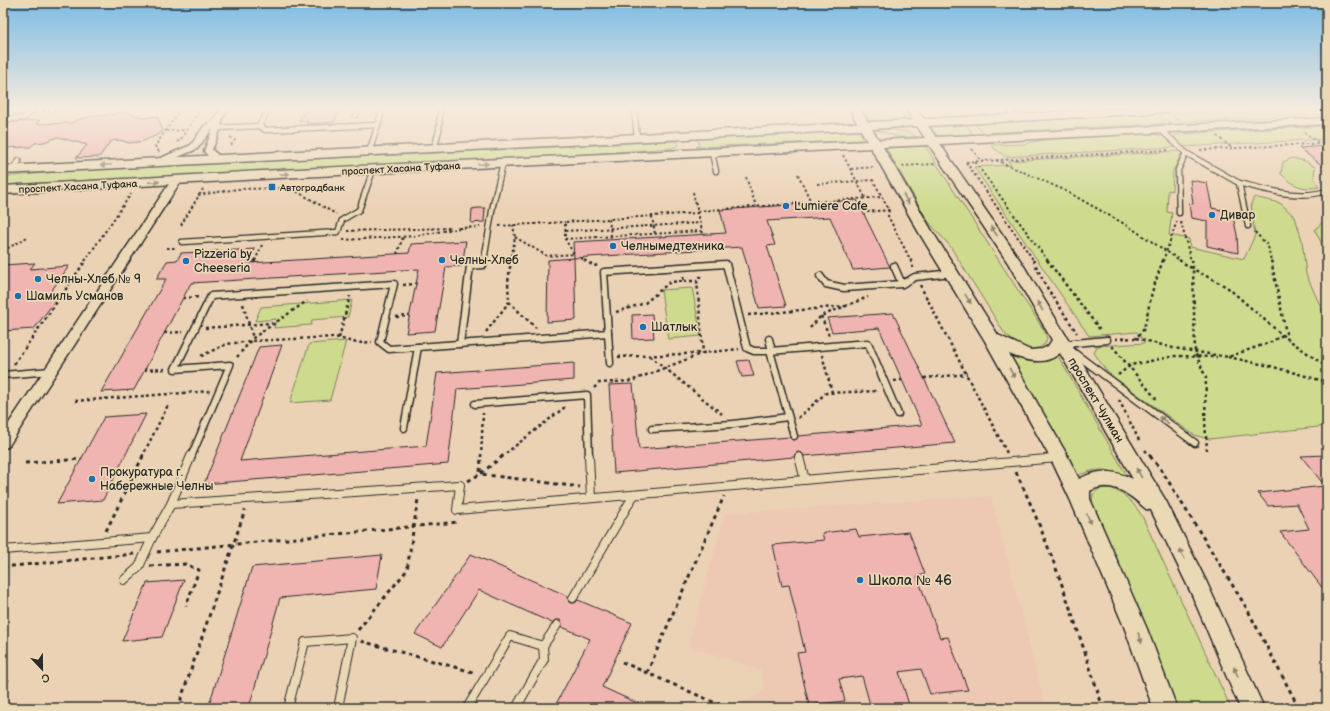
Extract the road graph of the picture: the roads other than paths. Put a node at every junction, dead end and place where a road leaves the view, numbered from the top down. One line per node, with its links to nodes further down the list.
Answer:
1 (197, 142): 18 (street)
2 (209, 142): 16 (street)
3 (372, 142): 13 (lane)
4 (436, 142): 12 (lane)
5 (552, 142): 12 (main road, проспект Хасана Туфана)
6 (687, 142): 17 (main road)
7 (874, 142): 11 (main road)
8 (930, 142): 11 (main road, проспект Хасана Туфана)
9 (933, 142): 38 (main road, проспект Чулман, one-way to 9)
10 (1174, 142): 15 (lane)
11 (875, 145): 14 (main road, проспект Хасана Туфана); 31 (main road, one-way to 31)
12 (434, 149): 13 (main road, проспект Хасана Туфана)
13 (368, 152): 16 (main road, проспект Хасана Туфана)
14 (712, 153): 17 (main road, проспект Хасана Туфана); 22 (lane)
15 (1186, 153): 24 (lane); 27 (lane)
16 (223, 155): 18 (main road, проспект Хасана Туфана)
17 (650, 156): 19 (main road, проспект Хасана Туфана)
18 (158, 158): 20 (main road, проспект Хасана Туфана, one-way to 20)
19 (503, 163): 21 (main road, проспект Хасана Туфана, one-way to 19); 39 (lane)
20 (11, 167)
21 (373, 170): 23 (main road, проспект Хасана Туфана, one-way to 21); 29 (lane)
22 (716, 171)
23 (176, 181): 25 (main road, проспект Хасана Туфана, one-way to 23); 43 (street)
24 (1239, 183): 26 (lane); 28 (lane)
25 (3, 190)
26 (1327, 191)
27 (1179, 213)
28 (1248, 226)
29 (182, 242)
30 (894, 266): 33 (lane)
31 (952, 273): 33 (lane); 36 (main road, one-way to 36)
32 (820, 276): 33 (lane)
33 (902, 284)
34 (608, 333): 39 (lane); 41 (lane); 42 (lane)
35 (769, 339): 41 (lane)
36 (992, 339): 38 (main road); 54 (main road, one-way to 54)
37 (1107, 340): 38 (lane)
38 (1061, 342): 52 (lane, one-way to 38); 60 (main road, проспект Чулман, one-way to 38)
39 (460, 344): 40 (lane)
40 (418, 347): 48 (lane); 59 (lane)
41 (771, 351): 46 (lane); 47 (lane)
42 (610, 363)
43 (51, 371): 44 (lane); 51 (street)
44 (5, 375)
45 (475, 404): 57 (lane)
46 (898, 414)
47 (788, 417): 49 (lane); 50 (lane)
48 (404, 428)
49 (652, 429)
50 (794, 436)
51 (3, 443)
52 (1195, 443)
53 (799, 457): 55 (lane)
54 (1060, 458): 55 (lane); 58 (main road)
55 (806, 480): 56 (lane)
56 (634, 495): 57 (lane); 64 (lane)
57 (591, 498): 59 (lane)
58 (1080, 499): 60 (main road); 71 (main road, one-way to 71)
59 (171, 504): 61 (lane)
60 (1159, 507): 72 (main road, проспект Чулман, one-way to 60)
61 (152, 538): 62 (lane); 63 (lane)
62 (3, 550)
63 (124, 580)
64 (573, 598)
65 (557, 625): 66 (lane)
66 (542, 646): 69 (lane); 70 (lane)
67 (288, 708): 68 (lane)
68 (338, 708)
69 (467, 708)
70 (516, 708)
71 (1165, 708)
72 (1252, 708)

